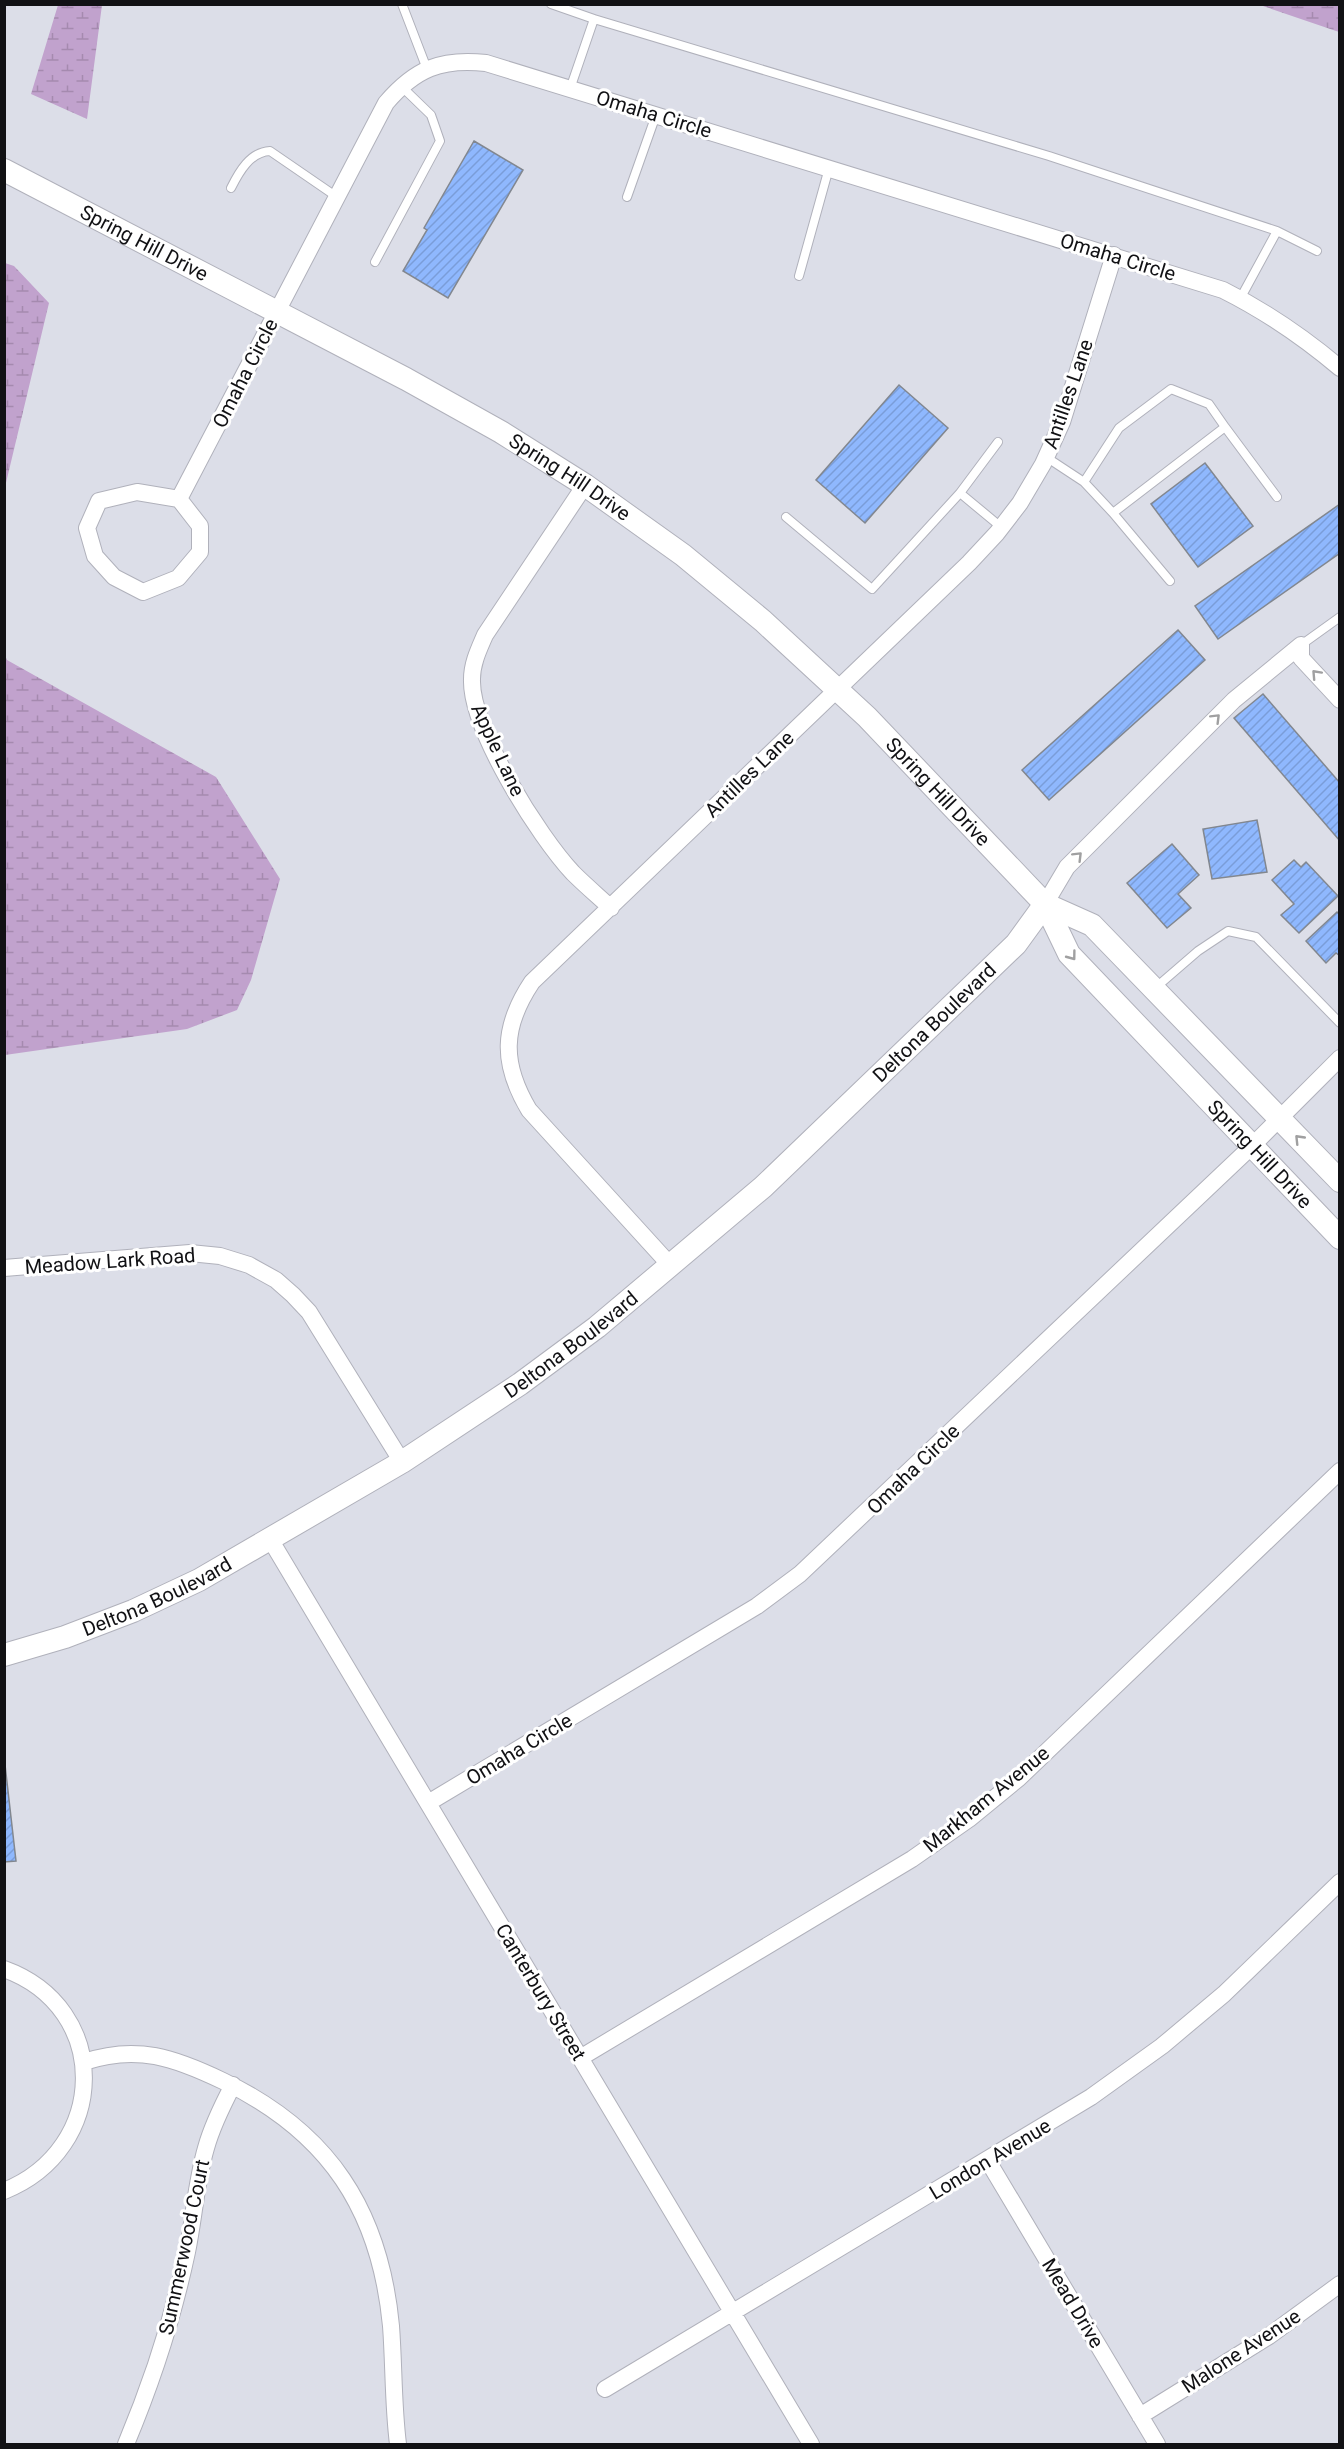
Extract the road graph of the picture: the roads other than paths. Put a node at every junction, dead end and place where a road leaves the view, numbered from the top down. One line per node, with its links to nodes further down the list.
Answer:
1 (402, 4): 4 (lane)
2 (551, 4): 3 (lane)
3 (594, 19): 6 (lane); 13 (lane)
4 (428, 69): 5 (street, Omaha Circle); 6 (street, Omaha Circle)
5 (401, 86): 11 (street, Omaha Circle); 16 (lane)
6 (570, 88): 7 (street, Omaha Circle)
7 (656, 115): 8 (street, Omaha Circle); 12 (lane)
8 (829, 168): 15 (street, Omaha Circle); 17 (lane)
9 (4, 170): 19 (main road, Spring Hill Drive)
10 (231, 188): 11 (lane)
11 (337, 197): 19 (street, Omaha Circle)
12 (627, 197)
13 (1277, 231): 14 (lane); 18 (lane)
14 (1317, 251)
15 (1114, 255): 18 (street, Omaha Circle); 23 (street, Antilles Lane)
16 (375, 262)
17 (799, 276)
18 (1240, 299): 20 (street, Omaha Circle)
19 (277, 312): 25 (main road, Spring Hill Drive); 28 (street, Omaha Circle)
20 (1340, 368)
21 (1225, 427): 24 (lane); 27 (lane); 29 (lane)
22 (998, 442): 26 (lane)
23 (1046, 457): 24 (lane); 31 (street, Antilles Lane)
24 (1084, 482): 29 (lane)
25 (585, 485): 35 (main road, Spring Hill Drive); 38 (street, Apple Lane)
26 (960, 493): 30 (lane); 31 (lane)
27 (1277, 497)
28 (179, 499): 28 (street)
29 (1113, 513): 32 (lane)
30 (786, 517)
31 (1001, 527): 35 (street, Antilles Lane)
32 (1170, 581)
33 (1340, 617): 34 (lane)
34 (1301, 645): 36 (street, one-way to 34); 37 (street, one-way to 34)
35 (838, 688): 37 (main road, Spring Hill Drive); 38 (street, Antilles Lane)
36 (1340, 700)
37 (1045, 904): 39 (main road, Spring Hill Drive); 43 (main road, Spring Hill Drive, one-way to 43); 46 (main road, Deltona Boulevard)
38 (610, 908): 46 (street, Antilles Lane)
39 (1153, 990): 40 (lane); 42 (main road, Spring Hill Drive)
40 (1340, 1023)
41 (1340, 1058): 42 (street, Omaha Circle)
42 (1278, 1117): 43 (street, Omaha Circle); 44 (main road, Spring Hill Drive, one-way to 42)
43 (1251, 1146): 45 (main road, Spring Hill Drive); 52 (street, Omaha Circle)
44 (1340, 1181)
45 (1340, 1238)
46 (671, 1266): 48 (main road, Deltona Boulevard)
47 (4, 1268): 48 (street, Meadow Lark Road)
48 (402, 1462): 50 (main road, Deltona Boulevard)
49 (1340, 1471): 55 (street, Markham Avenue)
50 (270, 1539): 51 (main road, Deltona Boulevard); 52 (street, Canterbury Street)
51 (4, 1655)
52 (428, 1803): 55 (street, Canterbury Street)
53 (1340, 1882): 58 (street, London Avenue)
54 (4, 1970): 56 (street)
55 (580, 2058): 61 (street, Canterbury Street)
56 (84, 2062): 57 (street); 59 (street)
57 (232, 2085): 64 (street, Summerwood Court); 65 (street)
58 (988, 2161): 61 (street, London Avenue); 63 (street, Mead Drive)
59 (4, 2191)
60 (1340, 2284): 63 (street, Malone Avenue)
61 (733, 2313): 62 (street, London Avenue); 66 (street, Canterbury Street)
62 (605, 2390)
63 (1140, 2416): 67 (street, Mead Drive)
64 (126, 2445)
65 (398, 2445)
66 (811, 2445)
67 (1157, 2445)

